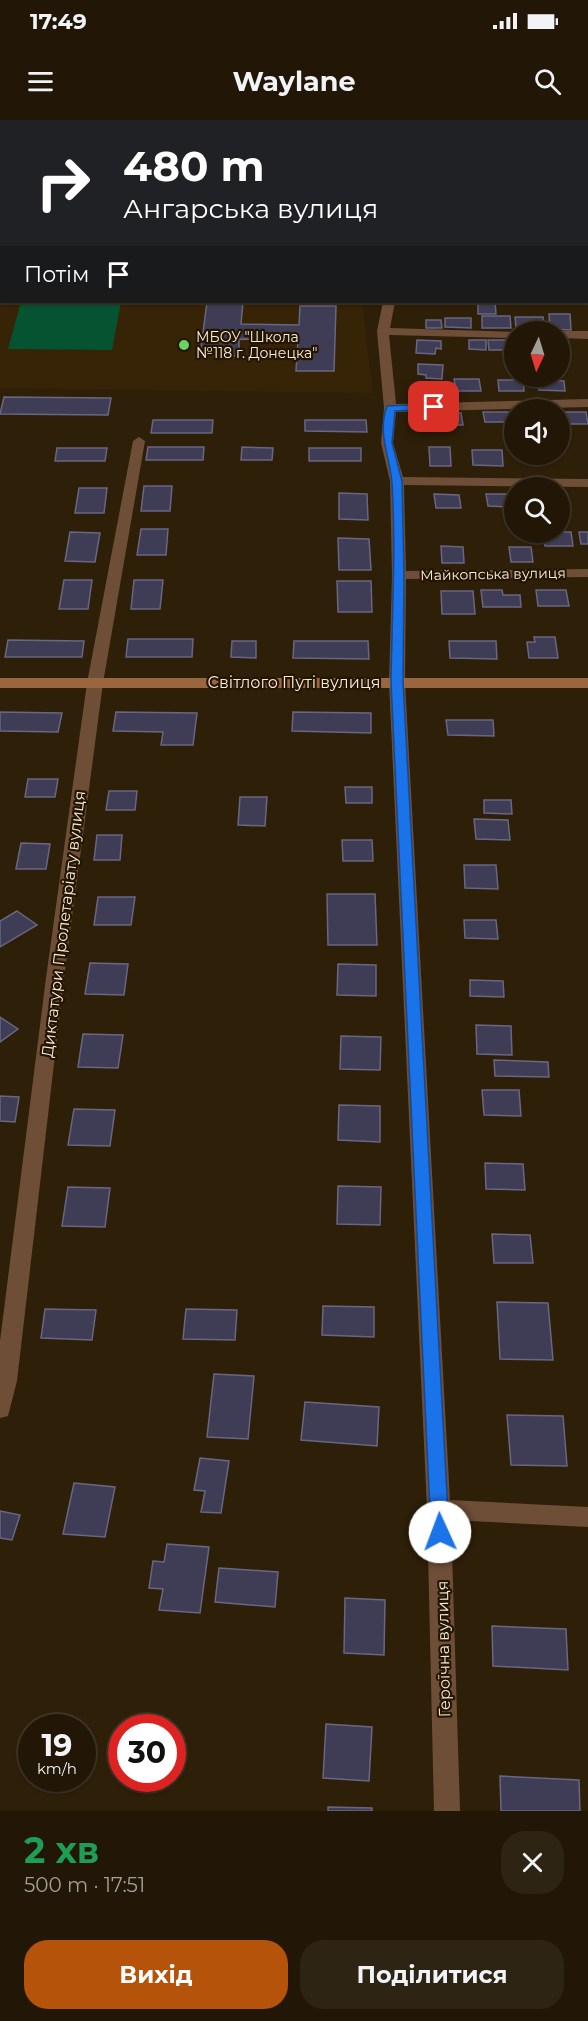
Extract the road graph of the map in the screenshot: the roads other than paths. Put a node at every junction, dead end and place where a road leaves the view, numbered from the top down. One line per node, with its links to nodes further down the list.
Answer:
1 (389, 303): 2 (street, Героїчна вулиця)
2 (383, 331): 3 (street); 7 (street, Героїчна вулиця)
3 (504, 334)
4 (570, 335): 5 (street)
5 (588, 335)
6 (588, 403): 7 (street)
7 (390, 408): 9 (street, Героїчна вулиця)
8 (139, 441): 15 (street, Диктатури Пролетаріату вулиця)
9 (397, 481): 10 (street); 12 (street, Героїчна вулиця)
10 (588, 483)
11 (588, 573): 12 (street, Майкопська вулиця)
12 (399, 576): 13 (street, Героїчна вулиця)
13 (397, 682): 15 (main road, Світлого Путі вулиця); 16 (main road, Світлого Путі вулиця); 19 (street, Героїчна вулиця)
14 (0, 683): 15 (main road, Світлого Путі вулиця)
15 (95, 683): 17 (street, Диктатури Пролетаріату вулиця)
16 (588, 683)
17 (3, 1381): 18 (street, Диктатури Пролетаріату вулиця)
18 (0, 1409)
19 (439, 1509): 20 (street); 21 (street, Героїчна вулиця)
20 (588, 1517)
21 (447, 1811)

